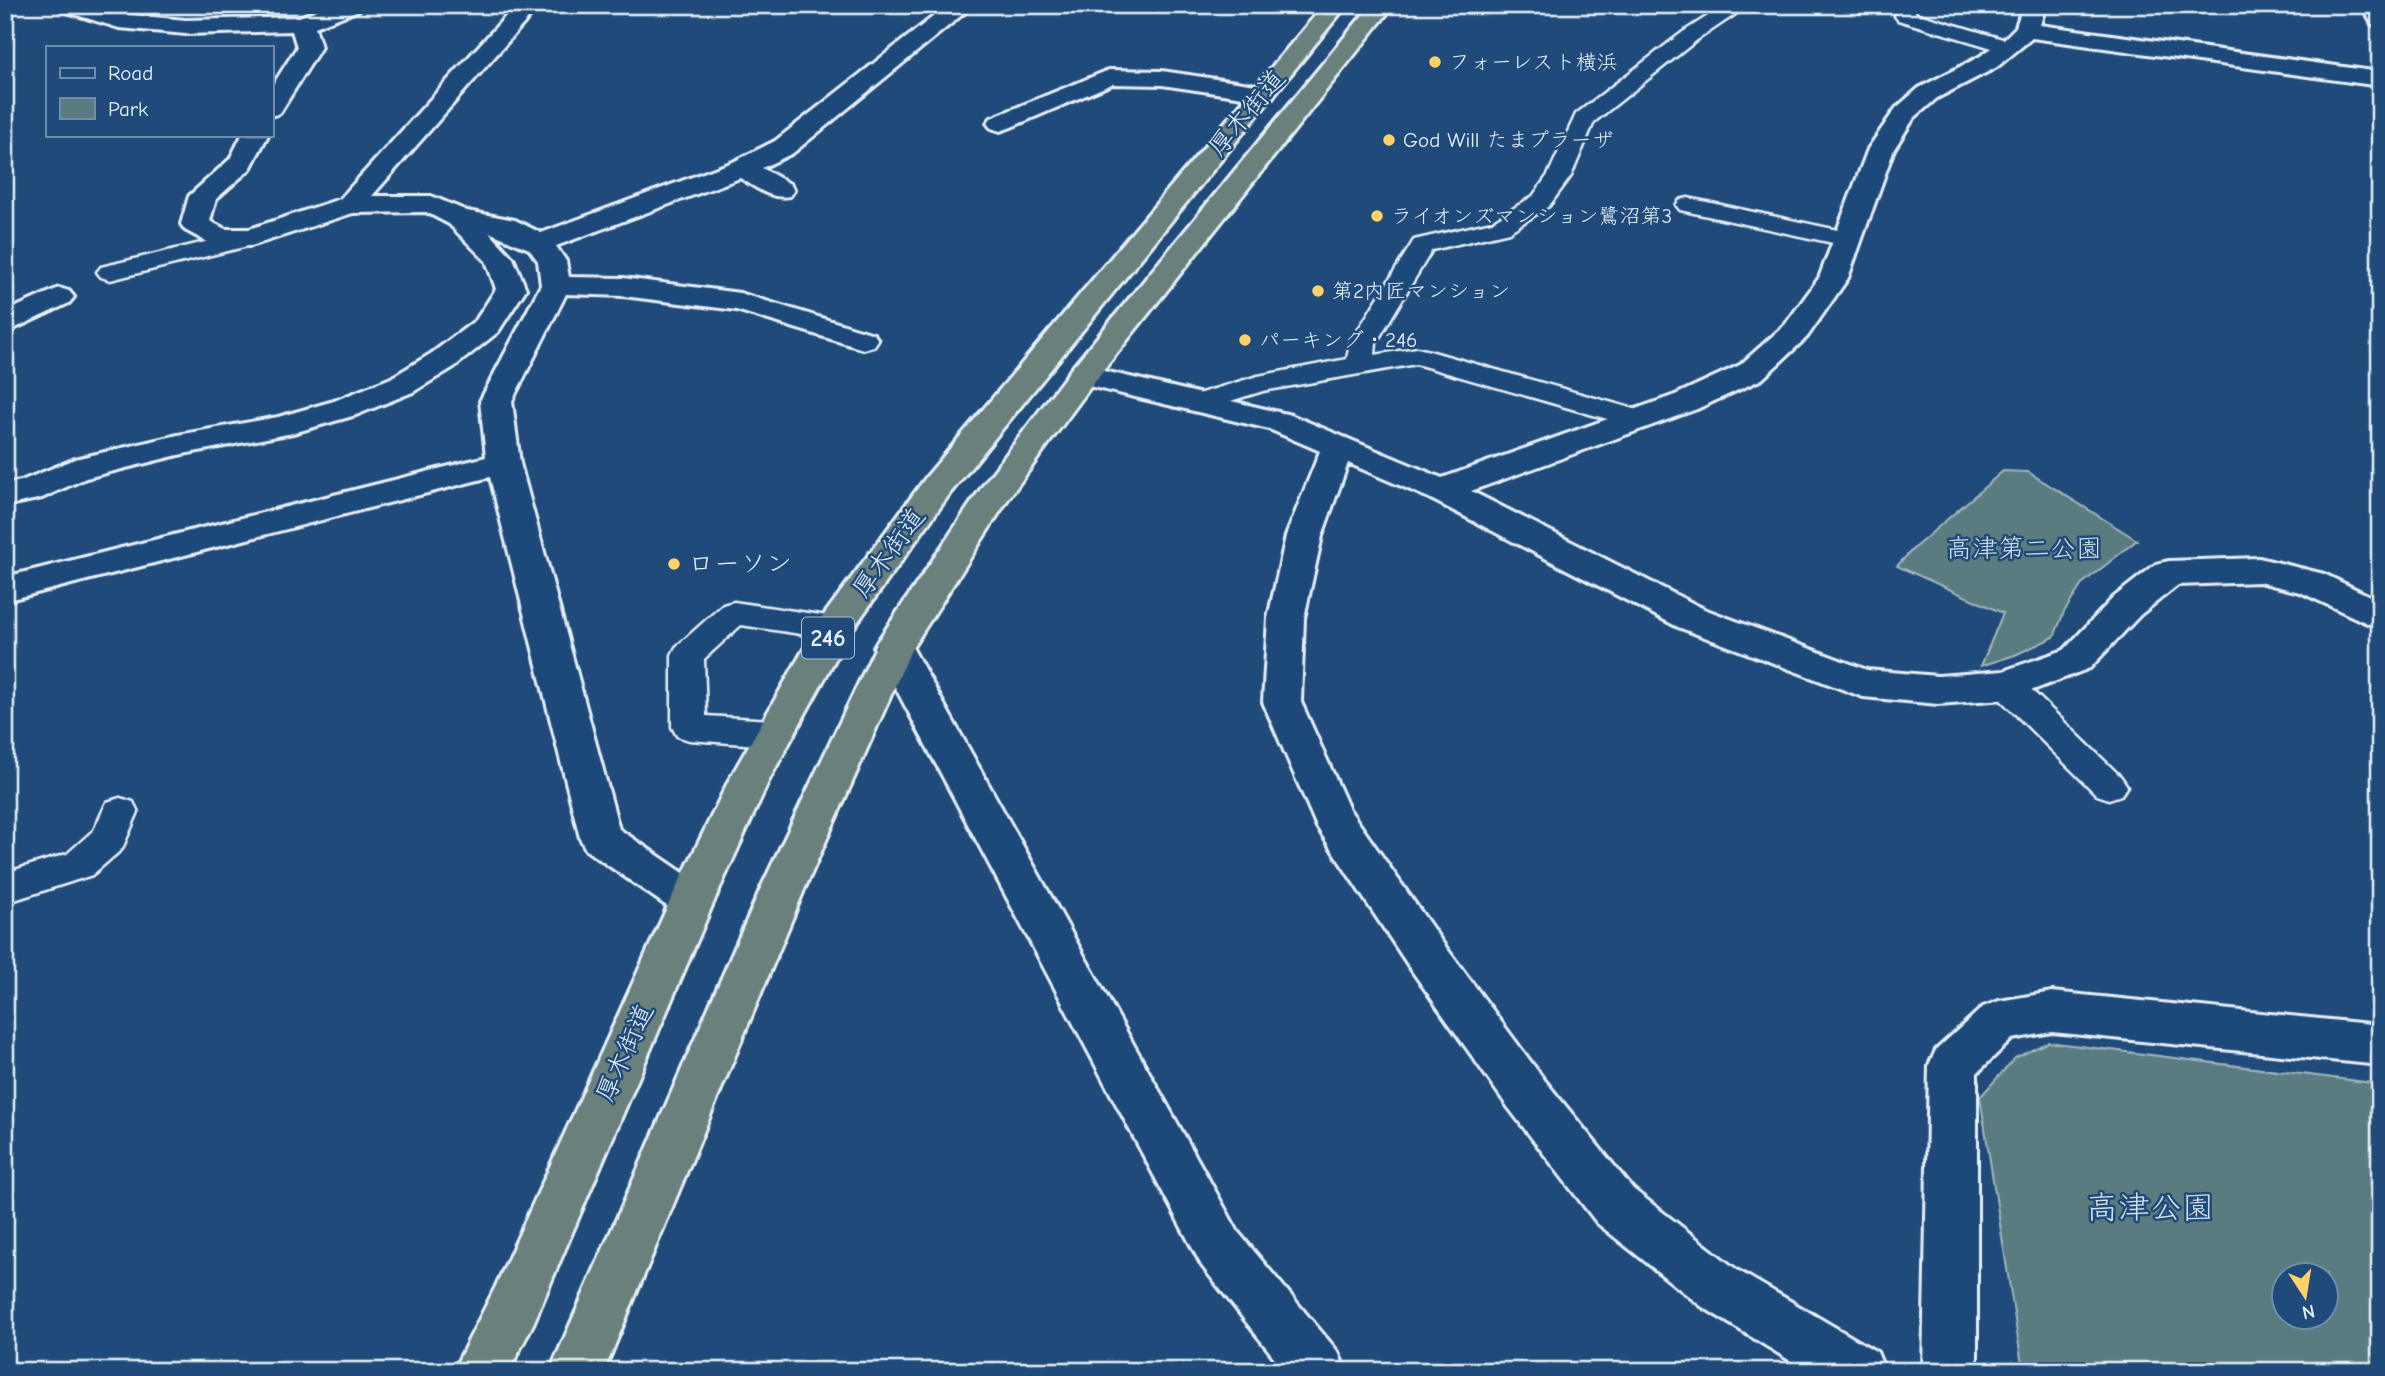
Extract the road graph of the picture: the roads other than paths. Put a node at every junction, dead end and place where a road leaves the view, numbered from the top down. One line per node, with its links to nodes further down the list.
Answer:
1 (68, 5): 11 (street)
2 (351, 5): 11 (street)
3 (529, 5): 20 (street)
4 (963, 5): 18 (street)
5 (1336, 5): 14 (highway, 厚木街道 / 246)
6 (1383, 5): 32 (highway, 厚木街道 / 246)
7 (1739, 5): 31 (lane)
8 (1906, 5): 12 (lane)
9 (2373, 5): 10 (street)
10 (2380, 19)
11 (302, 24): 15 (street)
12 (2024, 28): 13 (street); 24 (street)
13 (2380, 79)
14 (1263, 93): 16 (street); 41 (highway, 厚木街道 / 246)
15 (273, 105)
16 (1000, 123)
17 (255, 136): 23 (street)
18 (742, 168): 19 (street); 25 (street)
19 (780, 190)
20 (350, 205): 22 (street); 23 (street)
21 (1688, 205): 24 (lane)
22 (458, 218): 25 (street); 38 (street)
23 (251, 237): 26 (lane)
24 (1847, 239): 34 (street)
25 (539, 243): 27 (street)
26 (110, 272)
27 (556, 285): 30 (street); 36 (street)
28 (59, 297): 29 (street)
29 (5, 324)
30 (863, 340)
31 (1360, 365): 33 (lane); 34 (lane)
32 (1083, 375): 33 (street); 42 (highway, 厚木街道 / 246)
33 (1202, 402): 35 (street)
34 (1638, 419): 37 (street)
35 (1338, 446): 37 (street); 53 (street)
36 (503, 463): 39 (street); 48 (street)
37 (1441, 490): 43 (street)
38 (5, 495)
39 (5, 589)
40 (2380, 616): 43 (street)
41 (834, 628): 44 (highway, 厚木街道 / 246); 44 (lane)
42 (893, 647): 51 (highway, 厚木街道 / 246); 52 (street)
43 (2006, 685): 45 (lane)
44 (773, 733): 48 (highway, 厚木街道 / 246)
45 (2109, 786)
46 (120, 812): 47 (lane)
47 (5, 888)
48 (692, 901): 50 (highway, 厚木街道 / 246)
49 (2380, 1045): 54 (street)
50 (480, 1371)
51 (577, 1371)
52 (1319, 1371)
53 (1858, 1371)
54 (1950, 1371)

